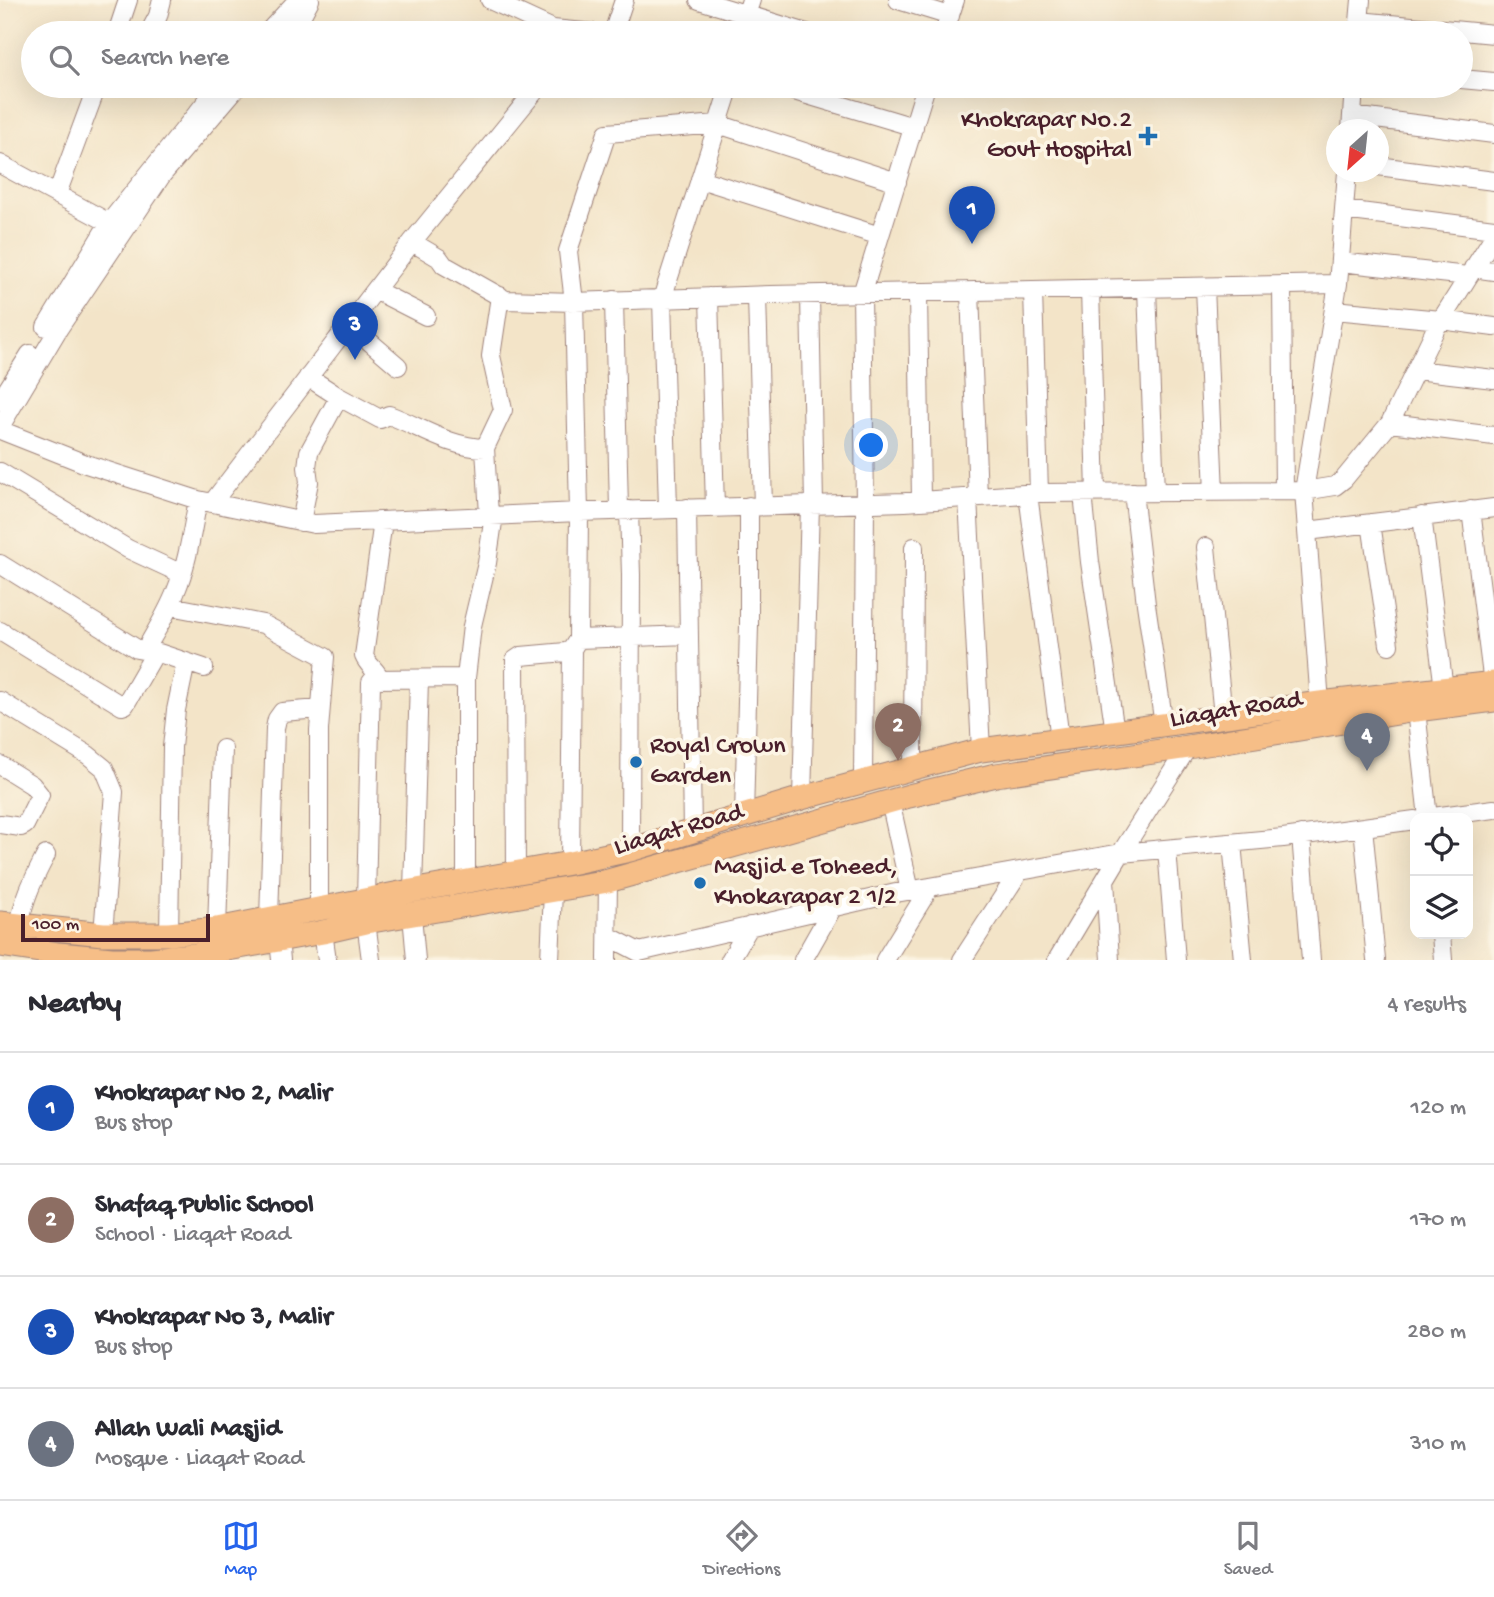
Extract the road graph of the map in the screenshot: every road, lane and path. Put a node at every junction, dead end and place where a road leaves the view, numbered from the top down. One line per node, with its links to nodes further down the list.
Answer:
1 (128, 0): 11 (street)
2 (162, 0): 12 (street)
3 (490, 0): 15 (street)
4 (624, 0): 16 (street)
5 (699, 0): 9 (street)
6 (898, 0): 10 (street)
7 (1361, 0): 18 (street)
8 (297, 4): 13 (street); 14 (street)
9 (748, 7): 17 (street)
10 (950, 17)
11 (121, 21)
12 (155, 21)
13 (279, 21)
14 (290, 21)
15 (536, 21)
16 (617, 21)
17 (780, 21)
18 (1359, 21)
19 (1473, 33): 20 (street)
20 (1494, 34)
21 (1473, 80): 22 (street)
22 (1494, 82)
23 (93, 98): 41 (street)
24 (219, 98): 43 (street)
25 (529, 98): 46 (street)
26 (726, 98): 31 (street)
27 (817, 98): 33 (street)
28 (922, 98): 33 (street)
29 (1353, 98): 30 (street)
30 (1351, 119)
31 (718, 124): 37 (street); 40 (street); 67 (street)
32 (1389, 126): 34 (street)
33 (914, 127): 40 (street)
34 (1494, 134)
35 (0, 164): 41 (street)
36 (1389, 167): 38 (street)
37 (700, 179): 45 (street); 65 (street)
38 (1494, 181)
39 (1346, 182): 42 (street)
40 (897, 183): 45 (street)
41 (57, 194): 43 (street)
42 (1344, 211): 44 (street); 48 (street)
43 (116, 227): 78 (street); 80 (street)
44 (1494, 229)
45 (880, 236): 60 (street)
46 (412, 242): 55 (street); 62 (street)
47 (1491, 243): 50 (street)
48 (1340, 262): 50 (street); 51 (street)
49 (1494, 271): 50 (street)
50 (1471, 272): 70 (street)
51 (1338, 284): 52 (street); 68 (street)
52 (1282, 286): 53 (street); 84 (street)
53 (1205, 287): 54 (street); 88 (street)
54 (1147, 289): 56 (street); 87 (street)
55 (375, 290): 69 (street); 71 (street)
56 (1090, 290): 57 (street); 89 (street)
57 (1033, 291): 58 (street); 90 (street)
58 (970, 292): 59 (street); 91 (street)
59 (918, 293): 60 (street); 93 (street)
60 (862, 294): 61 (street); 94 (street)
61 (810, 295): 63 (street); 95 (street)
62 (500, 296): 67 (street); 82 (street)
63 (757, 296): 64 (street); 96 (street)
64 (709, 297): 65 (street); 97 (street)
65 (662, 299): 66 (street); 99 (street)
66 (614, 300): 67 (street); 101 (street)
67 (574, 302): 103 (street)
68 (1334, 310): 70 (street); 85 (street)
69 (426, 316)
70 (1440, 320): 72 (street); 74 (street)
71 (349, 324): 73 (street); 75 (street)
72 (1494, 327)
73 (398, 366)
74 (1416, 370): 76 (street); 79 (street)
75 (308, 377): 77 (street); 92 (street)
76 (1494, 379)
77 (339, 397): 82 (street); 107 (street)
78 (0, 401)
79 (1390, 423): 81 (street); 85 (street)
80 (0, 429): 92 (street)
81 (1494, 436)
82 (485, 448): 104 (street)
83 (0, 472): 113 (street)
84 (1284, 491): 85 (street); 88 (street)
85 (1304, 491): 109 (street)
86 (1133, 492): 87 (street); 89 (street); 133 (street)
87 (1155, 492): 88 (street)
88 (1214, 492)
89 (1089, 493): 90 (street); 134 (street)
90 (1033, 494): 91 (street); 135 (street)
91 (973, 497): 93 (street); 138 (street)
92 (205, 501): 107 (street); 113 (street)
93 (921, 501): 94 (street)
94 (866, 503): 95 (street); 141 (street)
95 (812, 504): 96 (street); 142 (street)
96 (756, 506): 97 (street); 147 (street)
97 (715, 508): 100 (street)
98 (1494, 508): 102 (street)
99 (668, 509): 100 (street); 101 (street)
100 (687, 509): 116 (street)
101 (624, 510): 103 (street); 117 (street)
102 (1471, 510): 105 (street); 127 (street)
103 (579, 512): 104 (street); 118 (street)
104 (492, 515): 106 (street); 123 (street)
105 (1422, 516): 108 (street); 126 (street)
106 (383, 520): 107 (street); 124 (street)
107 (301, 522)
108 (1371, 523): 109 (street); 119 (street)
109 (1307, 531): 129 (street)
110 (914, 547): 140 (street)
111 (1206, 547): 132 (street)
112 (0, 564): 120 (street)
113 (182, 574): 114 (street)
114 (170, 606): 120 (street); 130 (street)
115 (0, 631): 120 (street)
116 (689, 635): 117 (street); 151 (street)
117 (631, 637): 118 (street); 155 (street)
118 (575, 644): 158 (street); 160 (street)
119 (1389, 645)
120 (150, 651): 121 (street)
121 (186, 662): 122 (street); 177 (street)
122 (204, 668)
123 (466, 678): 125 (street); 163 (street)
124 (380, 679): 125 (street); 170 (street)
125 (419, 679): 165 (street)
126 (1444, 689): 127 (main road); 129 (main road)
127 (1494, 689): 131 (main road, Liaqat Road)
128 (0, 701): 176 (street)
129 (1320, 703): 132 (main road)
130 (320, 709): 169 (street); 179 (street)
131 (1416, 710): 136 (main road, Liaqat Road); 145 (street)
132 (1223, 716): 133 (main road)
133 (1164, 725): 134 (main road)
134 (1115, 732): 135 (main road)
135 (1060, 739): 138 (main road)
136 (1188, 747): 143 (main road, Liaqat Road); 156 (street)
137 (222, 749): 174 (street)
138 (981, 750): 140 (main road)
139 (0, 765): 149 (street)
140 (913, 767): 141 (main road)
141 (863, 781): 142 (main road)
142 (802, 798): 147 (main road)
143 (890, 801): 162 (main road, Liaqat Road); 167 (street)
144 (1494, 809): 146 (street)
145 (1426, 813)
146 (1464, 813)
147 (744, 816): 151 (main road)
148 (1410, 821): 150 (street)
149 (0, 826)
150 (1363, 827): 152 (street); 203 (street)
151 (692, 832): 155 (main road)
152 (1301, 835): 153 (street); 202 (street)
153 (1232, 843): 154 (street); 201 (street)
154 (1167, 849): 156 (street); 200 (street)
155 (630, 850): 158 (main road)
156 (1121, 853): 159 (street); 161 (street)
157 (46, 856): 172 (street)
158 (570, 863): 160 (main road)
159 (1019, 872): 164 (street); 197 (street)
160 (516, 873): 163 (main road)
161 (1105, 880): 198 (street); 199 (street)
162 (608, 881): 166 (main road, Liaqat Road); 178 (street)
163 (466, 883): 165 (main road)
164 (930, 887): 167 (street); 196 (street)
165 (413, 891): 170 (main road)
166 (553, 891): 171 (main road, Liaqat Road); 192 (street)
167 (910, 891): 168 (street)
168 (833, 907): 173 (street); 195 (street)
169 (319, 909): 170 (main road); 179 (main road)
170 (366, 911): 171 (main road, Liaqat Road); 175 (main road, Liaqat Road); 190 (street)
171 (412, 915): 191 (street)
172 (9, 924): 176 (main road)
173 (750, 926): 184 (street); 194 (street)
174 (217, 929): 177 (main road); 179 (main road)
175 (323, 932): 179 (main road, Liaqat Road); 189 (street)
176 (103, 934): 177 (main road)
177 (169, 934)
178 (608, 936): 184 (street); 193 (street)
179 (276, 939): 183 (main road, Liaqat Road)
180 (1441, 939): 204 (street)
181 (0, 945): 182 (main road, Liaqat Road)
182 (24, 954): 185 (main road, Liaqat Road)
183 (238, 954): 186 (main road, Liaqat Road)
184 (646, 956)
185 (59, 957): 187 (main road, Liaqat Road)
186 (195, 957): 188 (main road, Liaqat Road)
187 (113, 960): 188 (main road, Liaqat Road)
188 (152, 960)
189 (327, 960)
190 (371, 960)
191 (416, 960)
192 (550, 960)
193 (607, 960)
194 (730, 960)
195 (803, 960)
196 (885, 960)
197 (962, 960)
198 (1057, 960)
199 (1110, 960)
200 (1176, 960)
201 (1243, 960)
202 (1311, 960)
203 (1376, 960)
204 (1443, 960)

